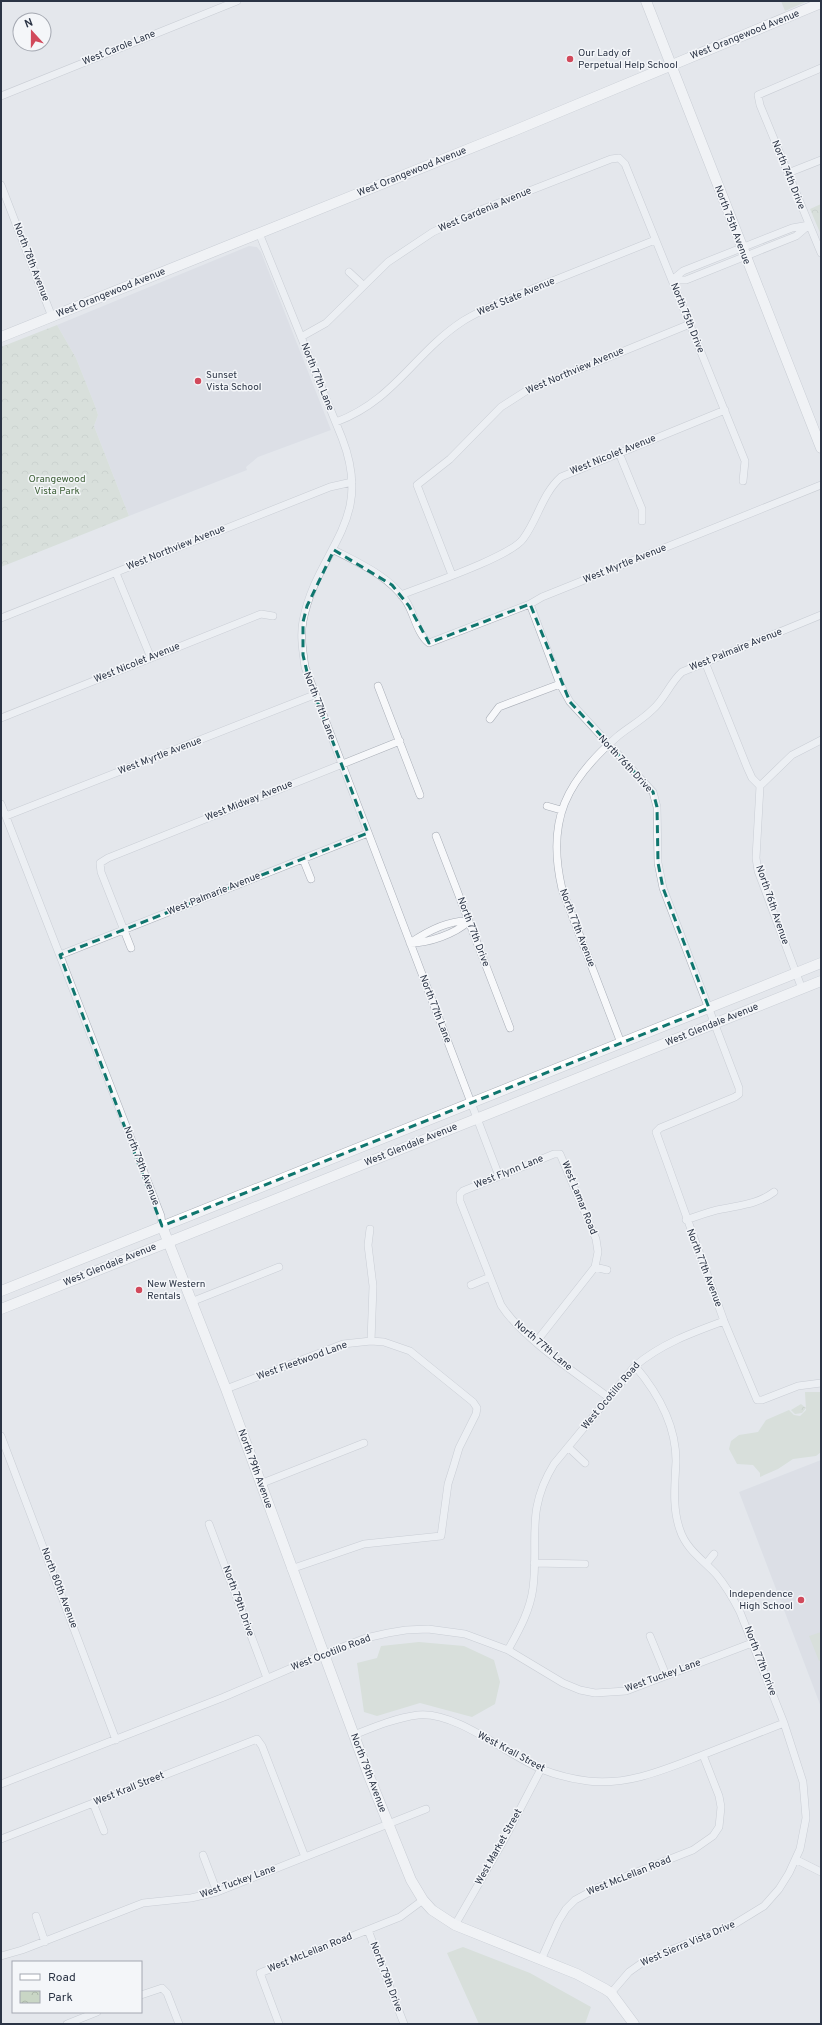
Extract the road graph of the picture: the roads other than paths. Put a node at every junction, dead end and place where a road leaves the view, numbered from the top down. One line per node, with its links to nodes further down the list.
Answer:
1 (237, 1): 6 (street, West Carole Lane)
2 (646, 1): 4 (main road, North 75th Avenue)
3 (821, 3): 4 (main road, West Orangewood Avenue)
4 (670, 65): 13 (main road, West Orangewood Avenue); 17 (main road, North 75th Avenue)
5 (821, 68): 9 (street, North 74th Drive)
6 (1, 96)
7 (619, 158): 15 (street, North 75th Drive); 20 (street, West Gardenia Avenue)
8 (821, 160): 9 (street)
9 (788, 173): 11 (street, North 74th Drive)
10 (1, 185): 21 (street, North 78th Avenue)
11 (809, 225): 12 (street); 14 (street); 16 (street, North 74th Drive)
12 (786, 230): 14 (street); 17 (street)
13 (259, 234): 21 (main road, West Orangewood Avenue); 23 (street, North 77th Lane)
14 (789, 239): 17 (street)
15 (655, 240): 19 (street, North 75th Drive); 26 (street, West State Avenue)
16 (820, 251)
17 (743, 252): 19 (street); 27 (main road, North 75th Avenue)
18 (350, 272): 20 (street)
19 (672, 280): 22 (street, North 75th Drive)
20 (363, 285): 23 (street, West Gardenia Avenue)
21 (52, 317): 24 (main road, West Orangewood Avenue)
22 (690, 324): 25 (street, North 75th Drive); 35 (street, West Northview Avenue)
23 (301, 337): 26 (street, North 77th Lane)
24 (1, 338)
25 (725, 410): 28 (street, West Nicolet Avenue); 29 (street, North 75th Drive)
26 (336, 422): 30 (street, North 77th Lane)
27 (821, 448)
28 (619, 453): 32 (street); 35 (street, West Nicolet Avenue)
29 (743, 481)
30 (352, 482): 33 (street, North 77th Lane); 34 (street, West Northview Avenue)
31 (821, 485): 37 (street, West Myrtle Avenue)
32 (642, 521)
33 (334, 550): 36 (street); 45 (street, North 77th Lane)
34 (116, 572): 40 (street, West Northview Avenue); 41 (street)
35 (452, 575): 36 (street, West Nicolet Avenue)
36 (401, 595): 37 (street, West Myrtle Avenue)
37 (530, 604): 43 (street, North 76th Drive)
38 (821, 615): 42 (street, West Palmaire Avenue)
39 (274, 616): 41 (street, West Nicolet Avenue)
40 (1, 618)
41 (151, 658): 46 (street, West Nicolet Avenue)
42 (705, 662): 50 (street, West Palmaire Avenue); 52 (street)
43 (560, 684): 47 (street); 50 (street, North 76th Drive)
44 (378, 686): 49 (street)
45 (314, 695): 51 (street, North 77th Lane); 57 (street, West Myrtle Avenue)
46 (1, 718)
47 (490, 719)
48 (821, 740): 52 (street)
49 (400, 741): 51 (street, West Midway Avenue); 53 (street)
50 (608, 745): 56 (street, North 77th Avenue); 71 (street, North 76th Drive)
51 (342, 764): 58 (street, North 77th Lane); 63 (street, West Midway Avenue)
52 (760, 786): 68 (street, North 76th Avenue)
53 (420, 794)
54 (1, 804): 57 (street, North 79th Avenue)
55 (547, 806): 56 (street)
56 (561, 810): 74 (street, North 77th Avenue)
57 (6, 816): 66 (street, North 79th Avenue)
58 (368, 833): 60 (street, West Palmarie Avenue); 64 (street, North 77th Lane)
59 (436, 836): 62 (street, North 77th Drive)
60 (304, 859): 61 (street); 63 (street, West Palmarie Avenue)
61 (311, 879)
62 (469, 921): 64 (street); 73 (street, North 77th Drive)
63 (124, 930): 65 (street); 66 (street, West Palmarie Avenue)
64 (410, 943): 75 (street, North 77th Lane)
65 (131, 948)
66 (60, 955): 83 (street, North 79th Avenue)
67 (821, 963): 68 (main road, West Glendale Avenue)
68 (796, 973): 70 (street, North 76th Avenue); 71 (main road, West Glendale Avenue)
69 (821, 981): 70 (main road, West Glendale Avenue)
70 (802, 989): 72 (main road, West Glendale Avenue)
71 (708, 1008): 72 (street, North 76th Drive); 74 (main road, West Glendale Avenue)
72 (714, 1024): 76 (main road, West Glendale Avenue); 77 (street, North 76th Drive)
73 (510, 1028)
74 (621, 1043): 75 (main road, West Glendale Avenue)
75 (470, 1103): 76 (street, North 77th Lane); 83 (main road, West Glendale Avenue)
76 (476, 1119): 79 (street, North 77th Lane); 85 (main road, West Glendale Avenue)
77 (656, 1132): 82 (street, North 77th Avenue)
78 (560, 1154): 79 (street, West Flynn Lane); 87 (street, West Lamar Road)
79 (499, 1176): 81 (street, West Flynn Lane)
80 (774, 1192): 82 (street)
81 (460, 1194): 89 (street, North 77th Lane)
82 (686, 1220): 94 (street, North 77th Avenue)
83 (162, 1226): 85 (main road, North 79th Avenue); 91 (main road, West Glendale Avenue)
84 (370, 1229): 95 (street)
85 (168, 1242): 92 (main road, North 79th Avenue); 93 (main road, West Glendale Avenue)
86 (279, 1267): 92 (street)
87 (595, 1267): 88 (street); 96 (street)
88 (607, 1270)
89 (490, 1277): 90 (street); 96 (street, North 77th Lane)
90 (470, 1285)
91 (1, 1291)
92 (191, 1302): 99 (main road, North 79th Avenue)
93 (1, 1309)
94 (724, 1321): 97 (street, West Ocotillo Road); 98 (street, North 77th Avenue)
95 (371, 1341): 99 (street, West Fleetwood Lane); 111 (street, West Fleetwood Lane)
96 (536, 1342): 100 (street, North 77th Lane)
97 (634, 1366): 100 (street, West Ocotillo Road); 110 (street, North 77th Drive)
98 (821, 1383)
99 (226, 1389): 105 (main road, North 79th Avenue)
100 (608, 1397): 103 (street, West Ocotillo Road)
101 (1, 1436): 120 (street, North 80th Avenue)
102 (364, 1443): 105 (street)
103 (568, 1447): 104 (street); 108 (street, West Ocotillo Road)
104 (585, 1463)
105 (260, 1484): 111 (main road, North 79th Avenue)
106 (209, 1524): 117 (street, North 79th Drive)
107 (714, 1554): 110 (street)
108 (534, 1563): 109 (street); 114 (street, West Ocotillo Road)
109 (585, 1564)
110 (706, 1564): 113 (street, North 77th Drive)
111 (291, 1569): 115 (main road, North 79th Avenue)
112 (650, 1636): 116 (street)
113 (752, 1643): 116 (street, West Tuckey Lane); 118 (street, North 77th Drive)
114 (508, 1650): 115 (street, West Ocotillo Road); 116 (street, West Tuckey Lane)
115 (324, 1654): 117 (street, West Ocotillo Road); 119 (main road, North 79th Avenue)
116 (666, 1676)
117 (267, 1678): 120 (street, West Ocotillo Road)
118 (784, 1723): 121 (street, West Krall Street); 131 (street, North 77th Drive)
119 (354, 1735): 122 (street, West Krall Street); 126 (main road, North 79th Avenue)
120 (116, 1740): 123 (street, West Ocotillo Road)
121 (703, 1755): 122 (street, West Krall Street); 140 (street, West McLellan Road)
122 (541, 1769): 136 (street, West Market Street)
123 (1, 1784)
124 (93, 1803): 127 (street); 128 (street, West Krall Street); 130 (street, West Krall Street)
125 (426, 1809): 126 (street, West Tuckey Lane)
126 (388, 1824): 130 (street, West Tuckey Lane); 134 (main road, North 79th Avenue)
127 (104, 1831)
128 (1, 1839)
129 (203, 1855): 133 (street)
130 (305, 1856): 133 (street, West Tuckey Lane)
131 (796, 1860): 132 (street); 141 (street, West Sierra Vista Drive)
132 (821, 1872)
133 (217, 1892): 138 (street, West Tuckey Lane)
134 (424, 1900): 136 (main road, North 79th Avenue); 137 (street, West McLellan Road)
135 (36, 1916): 138 (street)
136 (455, 1924): 140 (main road, North 79th Avenue)
137 (368, 1930): 146 (street, West McLellan Road); 147 (street, North 79th Drive)
138 (45, 1942): 139 (street, West Tuckey Lane)
139 (1, 1956)
140 (542, 1960): 141 (main road, North 79th Avenue)
141 (611, 1993): 148 (main road, North 79th Avenue)
142 (142, 1995): 145 (street)
143 (94, 2013): 144 (street)
144 (66, 2024)
145 (179, 2024)
146 (279, 2024)
147 (404, 2024)
148 (634, 2024)

